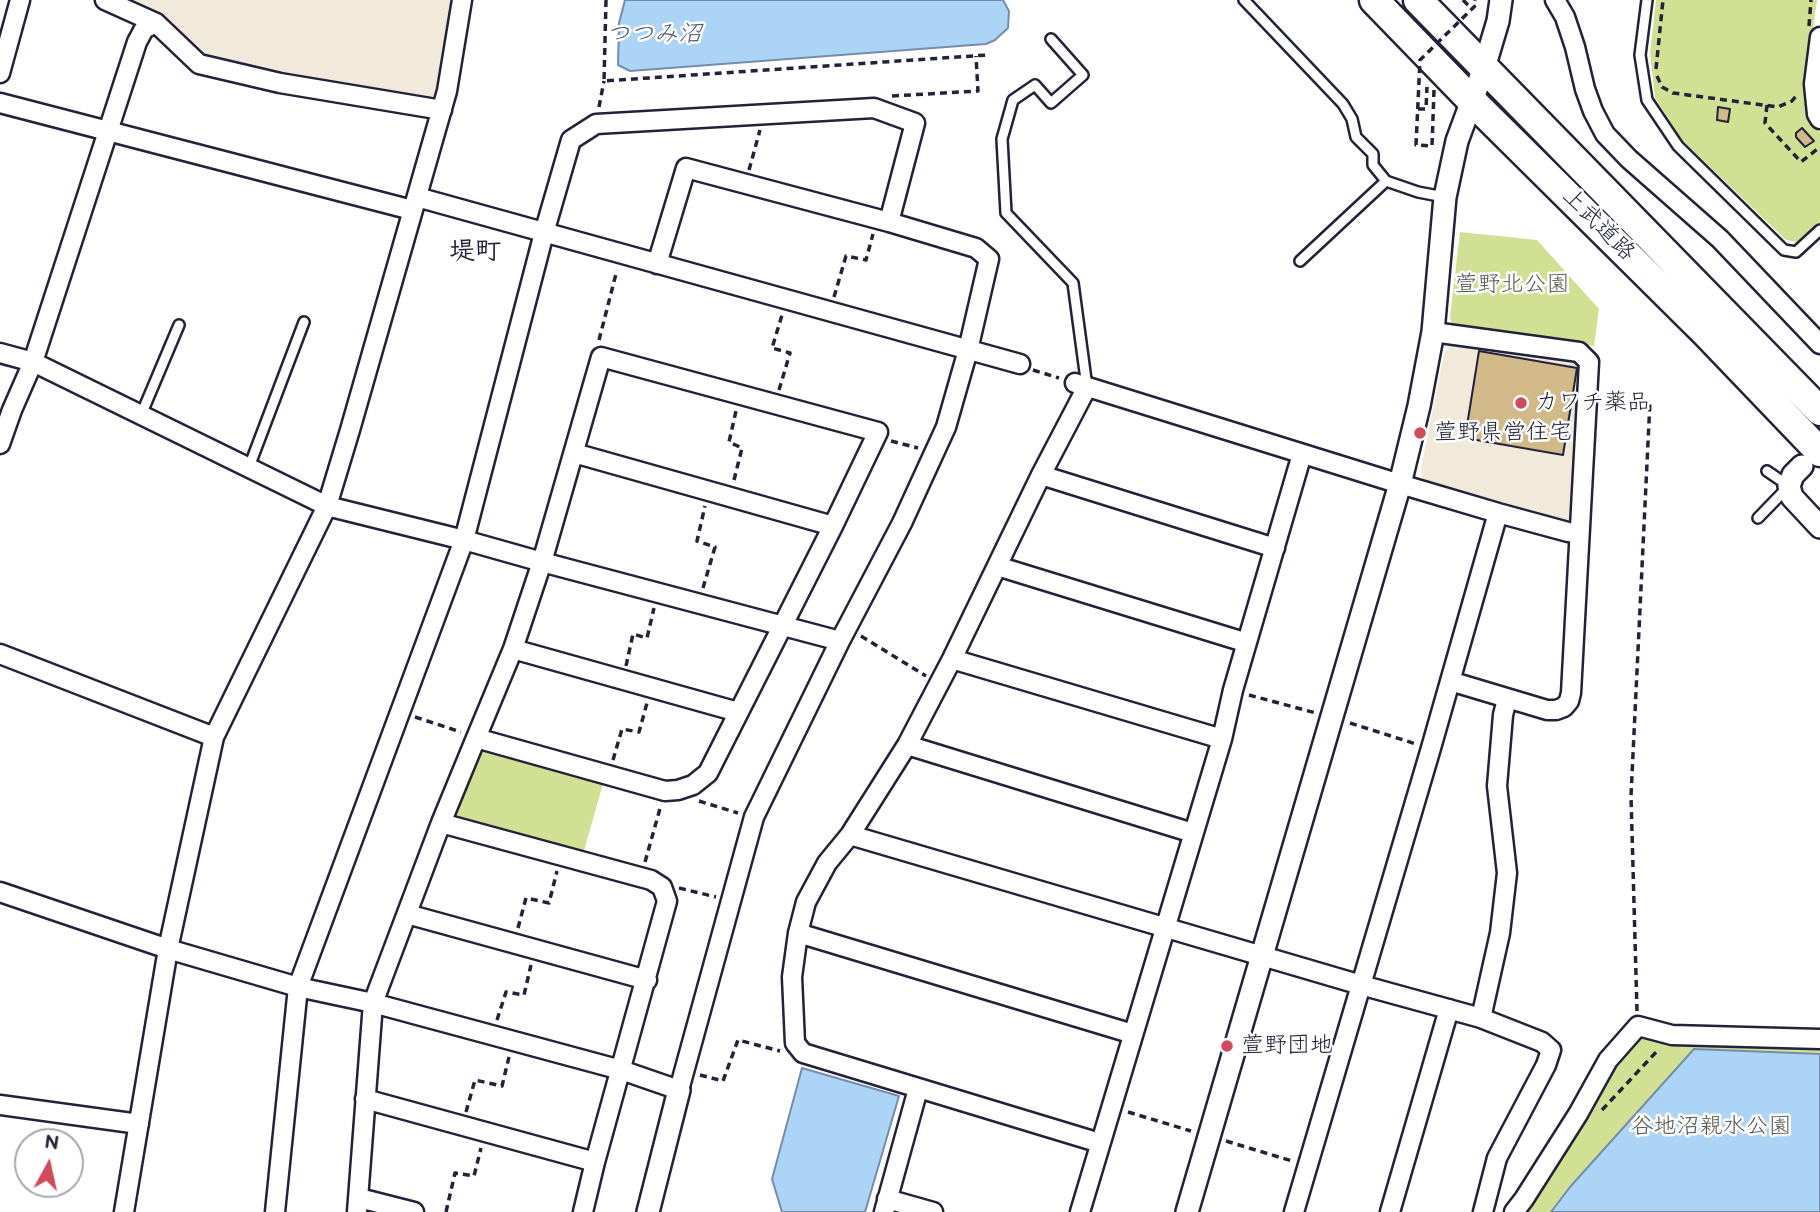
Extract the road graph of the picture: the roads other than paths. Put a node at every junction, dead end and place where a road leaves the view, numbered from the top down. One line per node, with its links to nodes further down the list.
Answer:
1 (20, 0): 14 (street)
2 (105, 0): 10 (street)
3 (461, 0): 17 (street)
4 (1244, 0): 20 (lane)
5 (1374, 0): 15 (highway, 上武道路)
6 (1418, 0): 13 (highway, 上武道路)
7 (1501, 0): 13 (street)
8 (1555, 0): 31 (street)
9 (1647, 0): 24 (lane)
10 (156, 23): 17 (street); 19 (street)
11 (1814, 33): 18 (street)
12 (1051, 39): 36 (lane)
13 (1484, 68): 15 (street); 37 (highway, 上武道路)
14 (0, 73)
15 (1472, 101): 21 (street); 42 (highway, 上武道路)
16 (0, 103): 19 (street)
17 (442, 110): 22 (street)
18 (1820, 119)
19 (107, 132): 22 (street); 34 (street)
20 (1386, 181): 21 (lane); 26 (lane)
21 (1445, 197): 30 (street)
22 (414, 204): 25 (street); 48 (street)
23 (883, 220): 25 (street); 27 (street); 32 (street)
24 (1820, 230)
25 (544, 233): 27 (street); 54 (street)
26 (1300, 261)
27 (657, 264): 32 (street)
28 (304, 323): 43 (lane)
29 (179, 325): 38 (lane)
30 (1433, 332): 46 (street); 53 (street)
31 (1820, 344)
32 (968, 350): 35 (street); 59 (street)
33 (0, 353): 34 (street)
34 (33, 362): 38 (street); 39 (street)
35 (1020, 364)
36 (1081, 385): 41 (street); 45 (street)
37 (1820, 411)
38 (141, 415): 43 (street)
39 (0, 444)
40 (574, 453): 51 (street); 51 (street); 56 (street)
41 (1302, 454): 46 (street); 55 (street)
42 (1811, 459): 47 (street)
43 (249, 467): 48 (street)
44 (1767, 471): 47 (lane)
45 (1041, 475): 55 (street); 57 (street)
46 (1400, 484): 49 (street); 79 (street)
47 (1789, 486): 50 (lane); 52 (street)
48 (327, 506): 54 (street); 67 (street)
49 (1498, 513): 53 (street); 64 (street)
50 (1758, 518)
51 (833, 526): 58 (street)
52 (1820, 527)
53 (1579, 534): 65 (street)
54 (464, 540): 56 (street); 82 (street)
55 (1275, 548): 69 (street)
56 (542, 562): 58 (street); 61 (street)
57 (997, 566): 60 (street); 63 (street)
58 (782, 626): 59 (street); 66 (street)
59 (844, 634): 89 (street)
60 (1241, 641)
61 (513, 649): 66 (street); 68 (street)
62 (0, 654): 67 (street)
63 (952, 659): 69 (street); 70 (street)
64 (1450, 681): 65 (street); 81 (street)
65 (1507, 699): 85 (street)
66 (738, 712): 68 (street)
67 (214, 737): 78 (street)
68 (476, 738): 71 (street)
69 (1222, 739): 72 (street)
70 (907, 744): 72 (street); 73 (street)
71 (441, 823): 75 (street); 80 (street)
72 (1193, 832): 76 (street)
73 (850, 835): 76 (street); 77 (street)
74 (0, 892): 78 (street)
75 (407, 914): 80 (street); 83 (street)
76 (1165, 926): 79 (street); 86 (street)
77 (798, 933): 86 (street); 90 (street)
78 (168, 949): 82 (street); 93 (street)
79 (1261, 955): 81 (street); 105 (street)
80 (646, 980): 88 (street)
81 (1361, 985): 84 (street); 106 (street)
82 (298, 987): 83 (street); 99 (street)
83 (373, 1003): 88 (street); 91 (street)
84 (1449, 1009): 85 (street); 107 (street)
85 (1481, 1018): 108 (street)
86 (1133, 1034): 94 (street)
87 (1820, 1039): 109 (street)
88 (621, 1070): 89 (street); 95 (street)
89 (681, 1081): 102 (street)
90 (918, 1089): 94 (street); 97 (street)
91 (365, 1099): 95 (street); 96 (street)
92 (0, 1105): 93 (street)
93 (139, 1124): 98 (street)
94 (1100, 1143): 104 (street)
95 (595, 1162): 101 (street)
96 (358, 1205): 100 (street)
97 (886, 1205): 103 (street)
98 (124, 1212)
99 (275, 1212)
100 (414, 1212)
101 (583, 1212)
102 (648, 1212)
103 (933, 1212)
104 (1080, 1212)
105 (1187, 1212)
106 (1294, 1212)
107 (1390, 1212)
108 (1483, 1212)
109 (1514, 1212)

